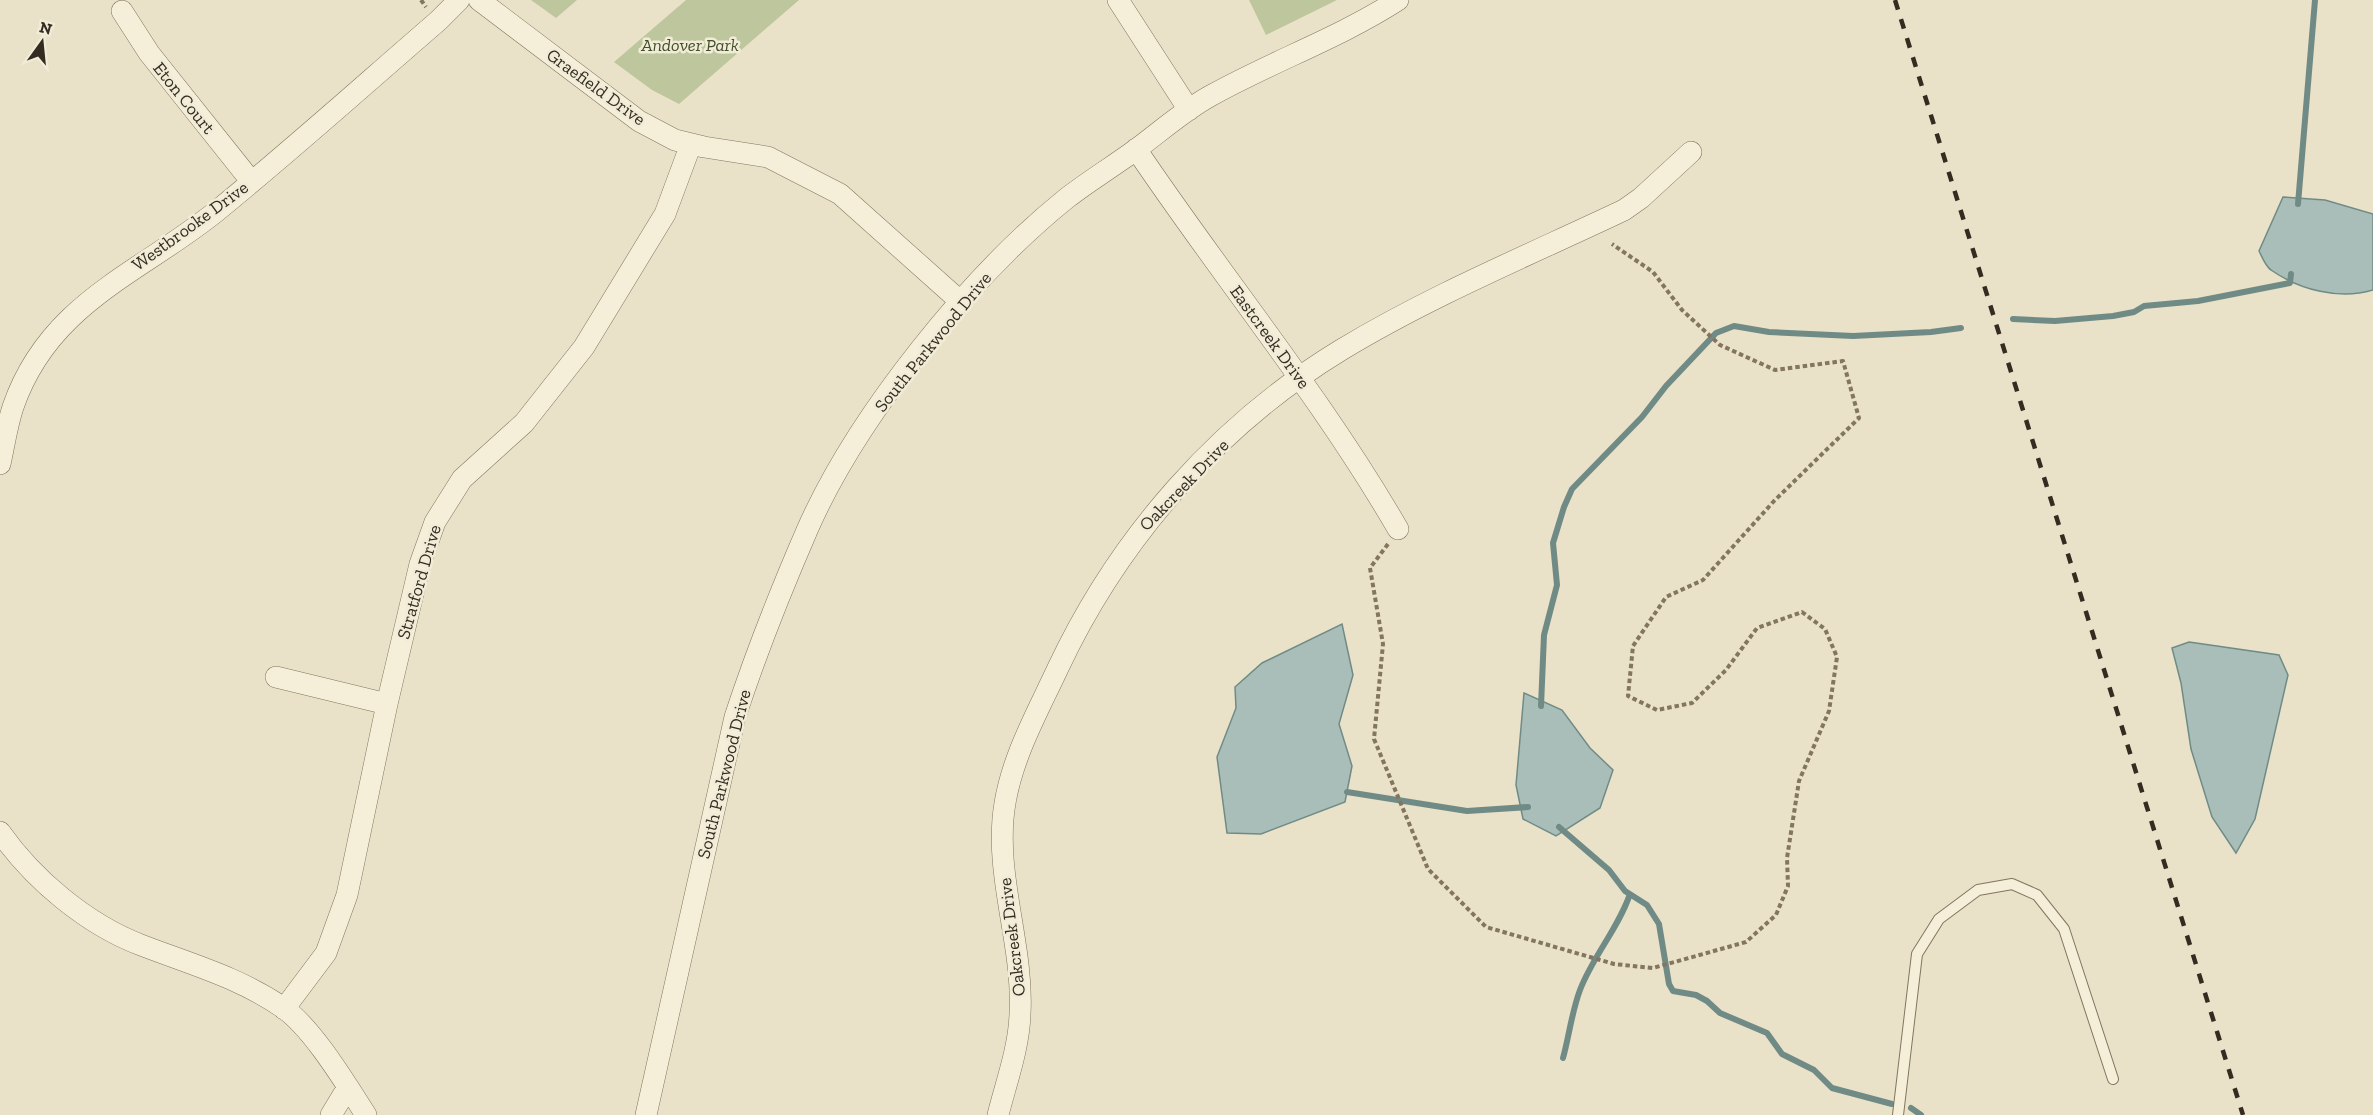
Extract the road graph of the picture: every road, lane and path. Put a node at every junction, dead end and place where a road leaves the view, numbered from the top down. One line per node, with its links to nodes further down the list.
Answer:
1 (459, 0): 10 (street, Westbrooke Drive)
2 (479, 0): 7 (street, Graefield Drive)
3 (1118, 0): 6 (street)
4 (1398, 0): 6 (street, South Parkwood Drive)
5 (122, 10): 10 (street, Eton Court)
6 (1189, 110): 8 (street, South Parkwood Drive)
7 (691, 144): 12 (street, Graefield Drive); 17 (street, Stratford Drive)
8 (1136, 149): 12 (street, South Parkwood Drive); 13 (street, Eastcreek Drive)
9 (1691, 152): 13 (street, Oakcreek Drive)
10 (251, 181): 14 (street, Westbrooke Drive)
11 (1612, 244): 15 (path)
12 (961, 302): 24 (street, South Parkwood Drive)
13 (1300, 378): 15 (street, Eastcreek Drive); 25 (street, Oakcreek Drive)
14 (0, 464)
15 (1398, 529)
16 (276, 676): 17 (street)
17 (387, 704): 19 (street, Stratford Drive)
18 (0, 832): 19 (street)
19 (285, 1009): 21 (street)
20 (2113, 1079): 26 (lane)
21 (348, 1087): 22 (street); 23 (street)
22 (331, 1115)
23 (366, 1115)
24 (646, 1115)
25 (998, 1115)
26 (1898, 1115)

